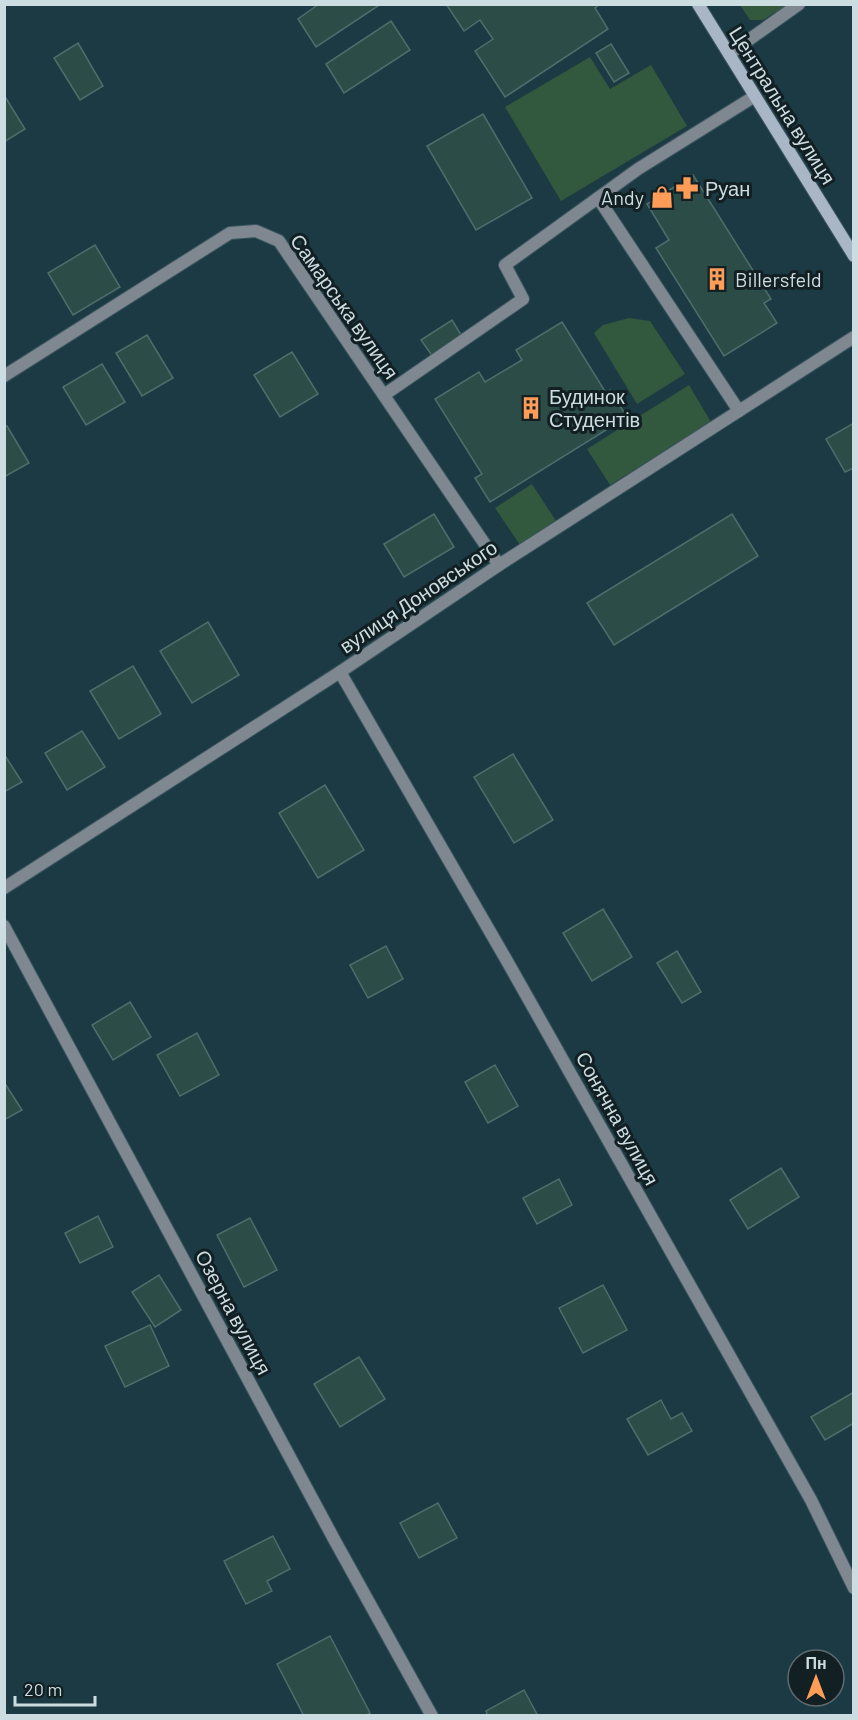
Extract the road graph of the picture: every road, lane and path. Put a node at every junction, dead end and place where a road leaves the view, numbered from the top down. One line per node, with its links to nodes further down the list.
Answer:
1 (698, 4): 3 (main road, Центральна вулиця)
2 (799, 4): 3 (street)
3 (729, 54): 4 (main road, Центральна вулиця)
4 (755, 96): 5 (street); 6 (main road, Центральна вулиця)
5 (598, 198): 9 (street); 10 (street)
6 (854, 256)
7 (854, 337): 10 (street, вулиця Доновського)
8 (4, 376): 9 (street, Самарська вулиця)
9 (384, 396): 11 (street, Самарська вулиця)
10 (738, 411): 11 (street, вулиця Доновського)
11 (499, 565): 12 (street, вулиця Доновського)
12 (340, 672): 13 (street, вулиця Доновського); 15 (street, Сонячна вулиця)
13 (4, 888)
14 (4, 926): 16 (street, Озерна вулиця)
15 (854, 1588)
16 (432, 1716)

